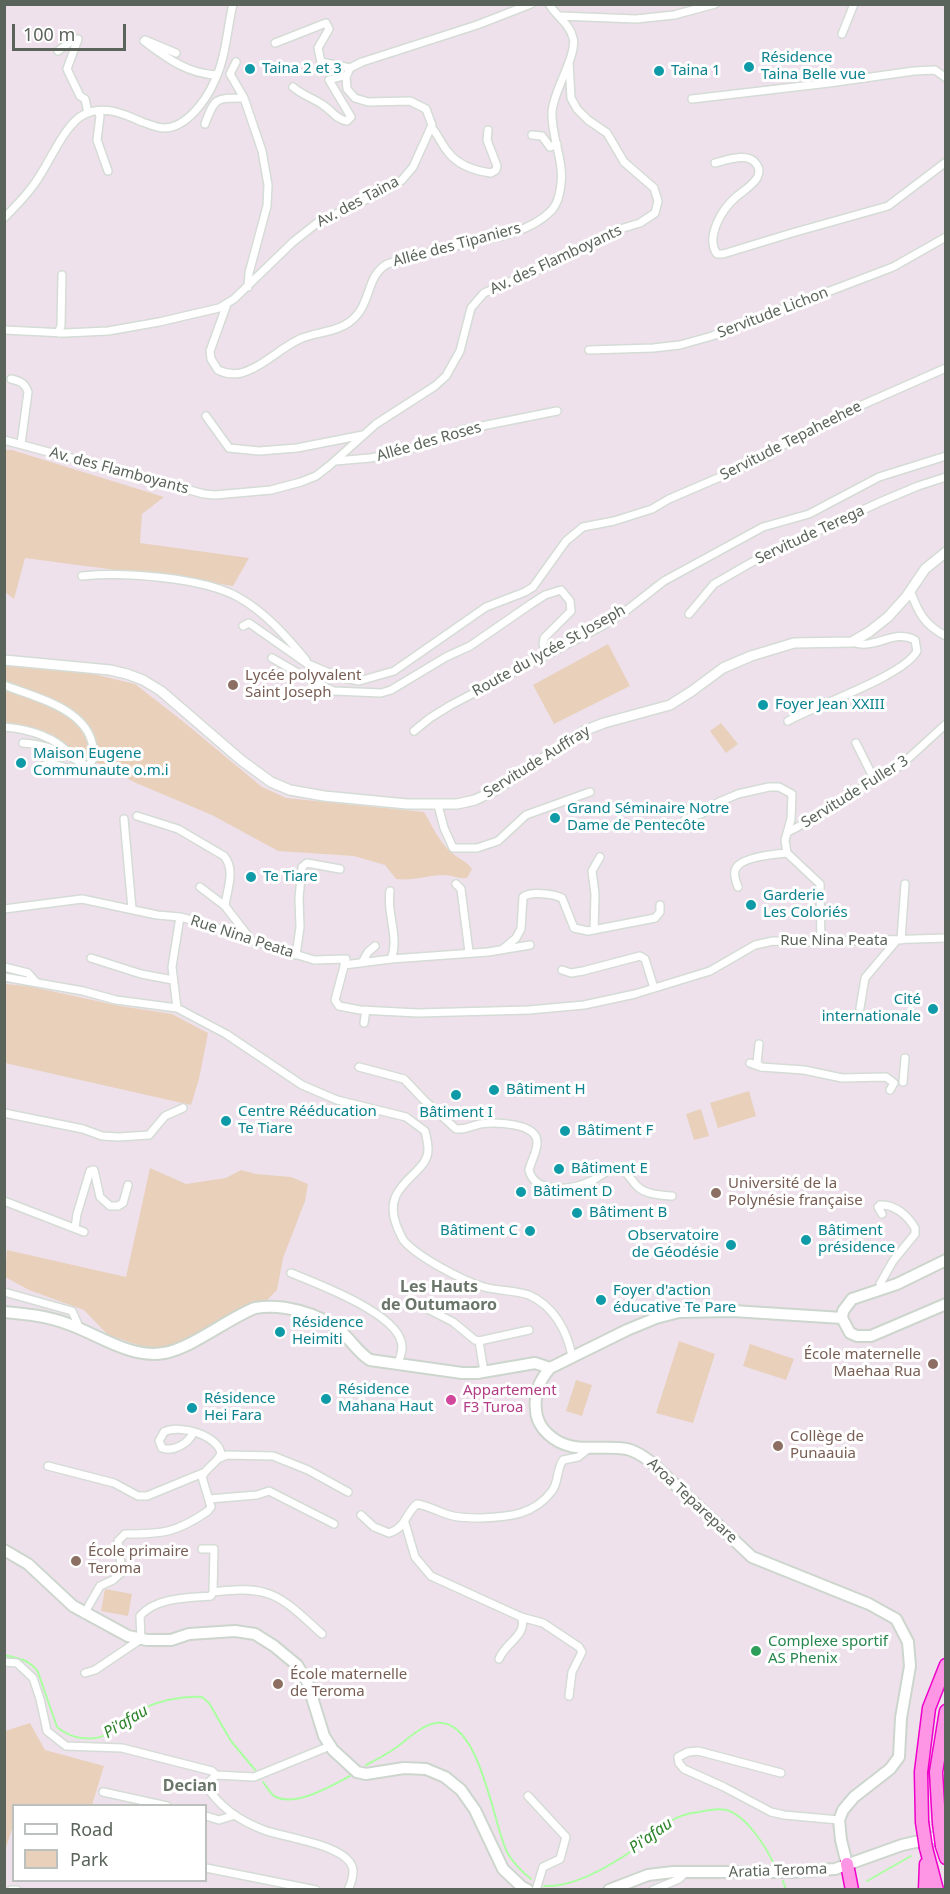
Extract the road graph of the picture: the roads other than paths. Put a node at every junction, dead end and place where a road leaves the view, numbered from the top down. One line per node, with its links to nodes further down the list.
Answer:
1 (233, 4): 14 (street)
2 (531, 4): 13 (street)
3 (549, 4): 6 (street, Allée des Tipaniers)
4 (715, 4): 6 (street)
5 (854, 4): 7 (street)
6 (558, 16): 12 (street, Allée des Tipaniers)
7 (842, 34)
8 (275, 43): 13 (street)
9 (58, 51): 20 (street)
10 (176, 53): 14 (street)
11 (236, 62): 17 (street)
12 (569, 62): 25 (street, Allée des Tipaniers); 41 (street, Av. des Flamboyants)
13 (349, 71): 16 (street); 22 (street)
14 (217, 75): 19 (street)
15 (945, 78): 18 (street)
16 (292, 87)
17 (244, 98): 21 (street); 32 (street)
18 (692, 99)
19 (98, 111): 20 (street); 28 (street)
20 (87, 113): 29 (street)
21 (205, 124)
22 (432, 128): 23 (street); 32 (street, Av. des Taina)
23 (488, 130)
24 (532, 135): 25 (street)
25 (557, 144): 33 (street, Allée des Tipaniers)
26 (945, 162): 27 (street)
27 (714, 163)
28 (108, 171)
29 (4, 218)
30 (945, 237): 36 (street, Servitude Lichon)
31 (62, 275): 35 (street)
32 (248, 287): 33 (street, Av. des Taina)
33 (227, 304): 35 (street, Av. des Taina)
34 (4, 330): 35 (street, Av. des Taina)
35 (58, 333)
36 (589, 350)
37 (945, 368): 57 (street, Servitude Tepaheehee)
38 (10, 379): 43 (street)
39 (557, 411): 45 (street, Allée des Roses)
40 (206, 416): 41 (street)
41 (363, 435): 45 (street, Av. des Flamboyants)
42 (4, 440): 43 (street, Av. des Flamboyants)
43 (21, 444): 45 (street, Av. des Flamboyants)
44 (945, 456): 54 (street, Route du lycée St Joseph)
45 (335, 461)
46 (945, 477): 50 (street, Servitude Terega)
47 (945, 552): 49 (street)
48 (82, 576): 57 (street)
49 (910, 589): 52 (street); 53 (street)
50 (689, 615)
51 (243, 626): 57 (street, Servitude Tepaheehee)
52 (945, 636)
53 (852, 642): 59 (street); 70 (street, Servitude Auffray)
54 (546, 655): 55 (street); 62 (street, Route du lycée St Joseph)
55 (272, 658)
56 (4, 660): 70 (street, Servitude Auffray)
57 (309, 664)
58 (4, 685): 66 (street)
59 (788, 721)
60 (945, 724): 68 (street, Servitude Fuller 3)
61 (4, 727): 65 (street)
62 (414, 731)
63 (23, 743): 65 (street)
64 (856, 743): 68 (street)
65 (72, 757): 66 (street)
66 (88, 766): 67 (street)
67 (36, 769)
68 (874, 779): 74 (street, Servitude Fuller 3)
69 (590, 792): 70 (street)
70 (438, 805)
71 (137, 816): 84 (street)
72 (124, 819): 86 (street)
73 (685, 819): 74 (street)
74 (788, 832): 75 (street)
75 (787, 853): 81 (street); 92 (street)
76 (600, 857): 88 (street)
77 (340, 869): 97 (street)
78 (456, 884): 96 (street)
79 (905, 884): 90 (street)
80 (200, 887): 84 (street)
81 (738, 887)
82 (390, 891): 99 (street)
83 (660, 905): 88 (street)
84 (225, 906): 91 (street)
85 (4, 909): 86 (street)
86 (132, 909): 87 (street)
87 (180, 917): 91 (street, Rue Nina Peata); 105 (street, Rue Nina Peata)
88 (594, 930): 95 (street)
89 (945, 938): 90 (street, Rue Nina Peata)
90 (899, 940): 92 (street, Rue Nina Peata); 109 (street)
91 (252, 941): 97 (street, Rue Nina Peata)
92 (821, 942): 107 (street, Rue Nina Peata)
93 (530, 945): 95 (street)
94 (375, 946): 100 (street)
95 (503, 949): 96 (street)
96 (469, 952): 99 (street)
97 (296, 955): 101 (street, Rue Nina Peata)
98 (91, 958): 105 (street)
99 (391, 959): 100 (street)
100 (363, 961): 101 (street)
101 (344, 965): 110 (street, Rue Nina Peata)
102 (4, 967): 106 (street)
103 (561, 970): 107 (street)
104 (4, 977): 106 (street)
105 (173, 980): 108 (street, Rue Nina Peata)
106 (36, 982): 108 (street)
107 (654, 988): 110 (street, Rue Nina Peata)
108 (177, 1008): 138 (street)
109 (860, 1008)
110 (366, 1010): 111 (street)
111 (364, 1023)
112 (759, 1044): 116 (street)
113 (905, 1058): 117 (street)
114 (750, 1063): 116 (street)
115 (359, 1067): 122 (street)
116 (761, 1067): 118 (street)
117 (903, 1082)
118 (890, 1090)
119 (183, 1108): 120 (street)
120 (4, 1113)
121 (128, 1185): 125 (street)
122 (672, 1196)
123 (4, 1201): 125 (street)
124 (882, 1214): 129 (street)
125 (75, 1228): 126 (street)
126 (84, 1232)
127 (945, 1260): 129 (main road)
128 (291, 1272): 139 (street)
129 (882, 1290): 134 (main road)
130 (4, 1292): 135 (street)
131 (945, 1304): 134 (main road)
132 (420, 1305): 137 (street)
133 (4, 1312): 135 (main road)
134 (842, 1318): 138 (main road)
135 (80, 1329): 139 (main road)
136 (529, 1330): 137 (street)
137 (479, 1341): 141 (street)
138 (572, 1356): 140 (main road)
139 (398, 1364): 141 (main road)
140 (550, 1368): 141 (main road); 143 (main road, Aroa Teparepare)
141 (484, 1372)
142 (193, 1433): 142 (street); 144 (street)
143 (588, 1449): 150 (street); 173 (main road, Aroa Teparepare)
144 (220, 1458): 146 (street); 147 (street)
145 (48, 1466): 146 (street)
146 (203, 1473): 148 (street)
147 (348, 1492)
148 (208, 1499): 151 (street); 155 (street)
149 (361, 1515): 150 (street)
150 (405, 1523): 156 (street)
151 (334, 1524)
152 (202, 1549): 154 (street)
153 (4, 1550): 155 (main road)
154 (213, 1592): 157 (street); 158 (street)
155 (84, 1614): 158 (main road)
156 (521, 1617): 159 (street); 163 (street)
157 (322, 1634)
158 (141, 1639): 162 (street); 165 (main road)
159 (500, 1659)
160 (4, 1662): 167 (street)
161 (945, 1665): 175 (highway, bridge)
162 (85, 1673)
163 (569, 1696)
164 (945, 1711): 174 (highway, bridge)
165 (330, 1746): 167 (street); 183 (main road)
166 (781, 1773): 173 (street)
167 (216, 1775): 171 (street)
168 (103, 1792): 170 (street)
169 (528, 1796): 184 (street)
170 (158, 1804)
171 (234, 1815): 172 (street); 182 (street)
172 (207, 1816)
173 (839, 1820): 176 (main road)
174 (944, 1846): 176 (main road, Aratia Teroma)
175 (926, 1851): 188 (highway); 189 (highway)
176 (847, 1864): 178 (main road, Aratia Teroma); 187 (highway)
177 (207, 1868): 181 (street)
178 (685, 1873): 185 (main road, Aratia Teroma); 186 (street)
179 (11, 1890): 180 (street)
180 (17, 1890)
181 (316, 1890)
182 (348, 1890)
183 (528, 1890)
184 (536, 1890)
185 (609, 1890)
186 (653, 1890)
187 (852, 1890)
188 (925, 1890)
189 (937, 1890)

